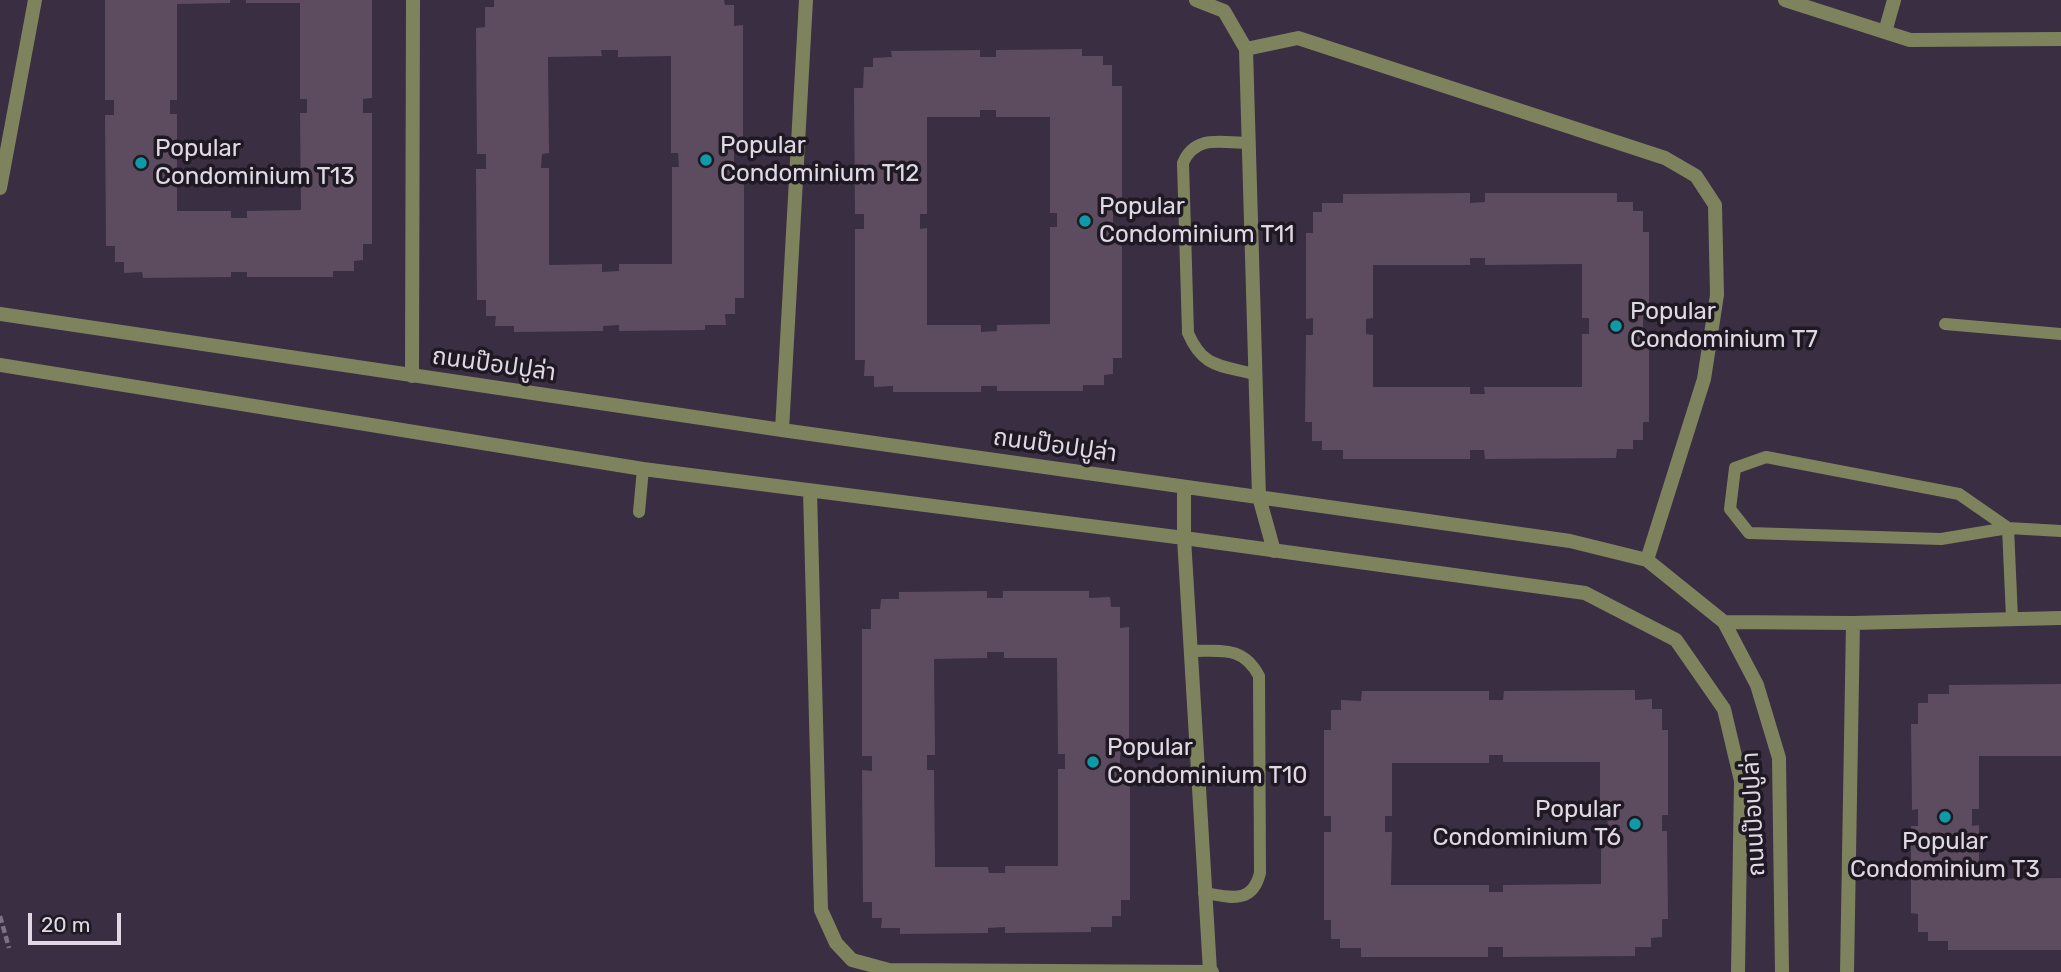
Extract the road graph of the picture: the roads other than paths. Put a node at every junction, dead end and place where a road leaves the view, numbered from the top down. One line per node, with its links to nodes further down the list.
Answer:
1 (35, 0): 11 (street)
2 (413, 0): 17 (street)
3 (806, 0): 18 (street)
4 (1196, 0): 9 (street)
5 (1785, 0): 7 (street)
6 (1894, 0): 7 (street)
7 (1885, 32): 8 (street)
8 (2061, 39)
9 (1246, 49): 10 (street); 28 (street)
10 (1248, 143): 16 (street); 16 (lane)
11 (0, 188)
12 (0, 314): 17 (street, ถนนป๊อปปูล่า)
13 (1945, 324): 14 (lane)
14 (2061, 334)
15 (0, 365): 19 (street, ถนนป๊อปปูล่า)
16 (1254, 374): 22 (street)
17 (412, 376): 18 (street, ถนนป๊อปปูล่า)
18 (782, 430): 20 (street, ถนนป๊อปปูล่า)
19 (643, 469): 21 (street, ถนนป๊อปปูล่า); 23 (lane)
20 (1184, 487): 22 (street, ถนนป๊อปปูล่า); 26 (street)
21 (810, 491): 26 (street, ถนนป๊อปปูล่า); 35 (street)
22 (1259, 497): 27 (street); 28 (street, ถนนป๊อปปูล่า)
23 (639, 512)
24 (2008, 528): 24 (lane); 25 (lane); 29 (lane)
25 (2061, 531)
26 (1184, 538): 27 (street, ถนนป๊อปปูล่า); 33 (street)
27 (1274, 551): 36 (street, ถนนป๊อปปูล่า)
28 (1647, 560): 31 (street, ถนนป๊อปปูล่า)
29 (2012, 618): 30 (street); 32 (street)
30 (2061, 618)
31 (1724, 622): 32 (street); 37 (street, ถนนป๊อปปูล่า)
32 (1853, 623): 38 (street)
33 (1192, 651): 34 (street); 34 (lane)
34 (1204, 893): 35 (street)
35 (1211, 971)
36 (1738, 972)
37 (1782, 972)
38 (1847, 972)

